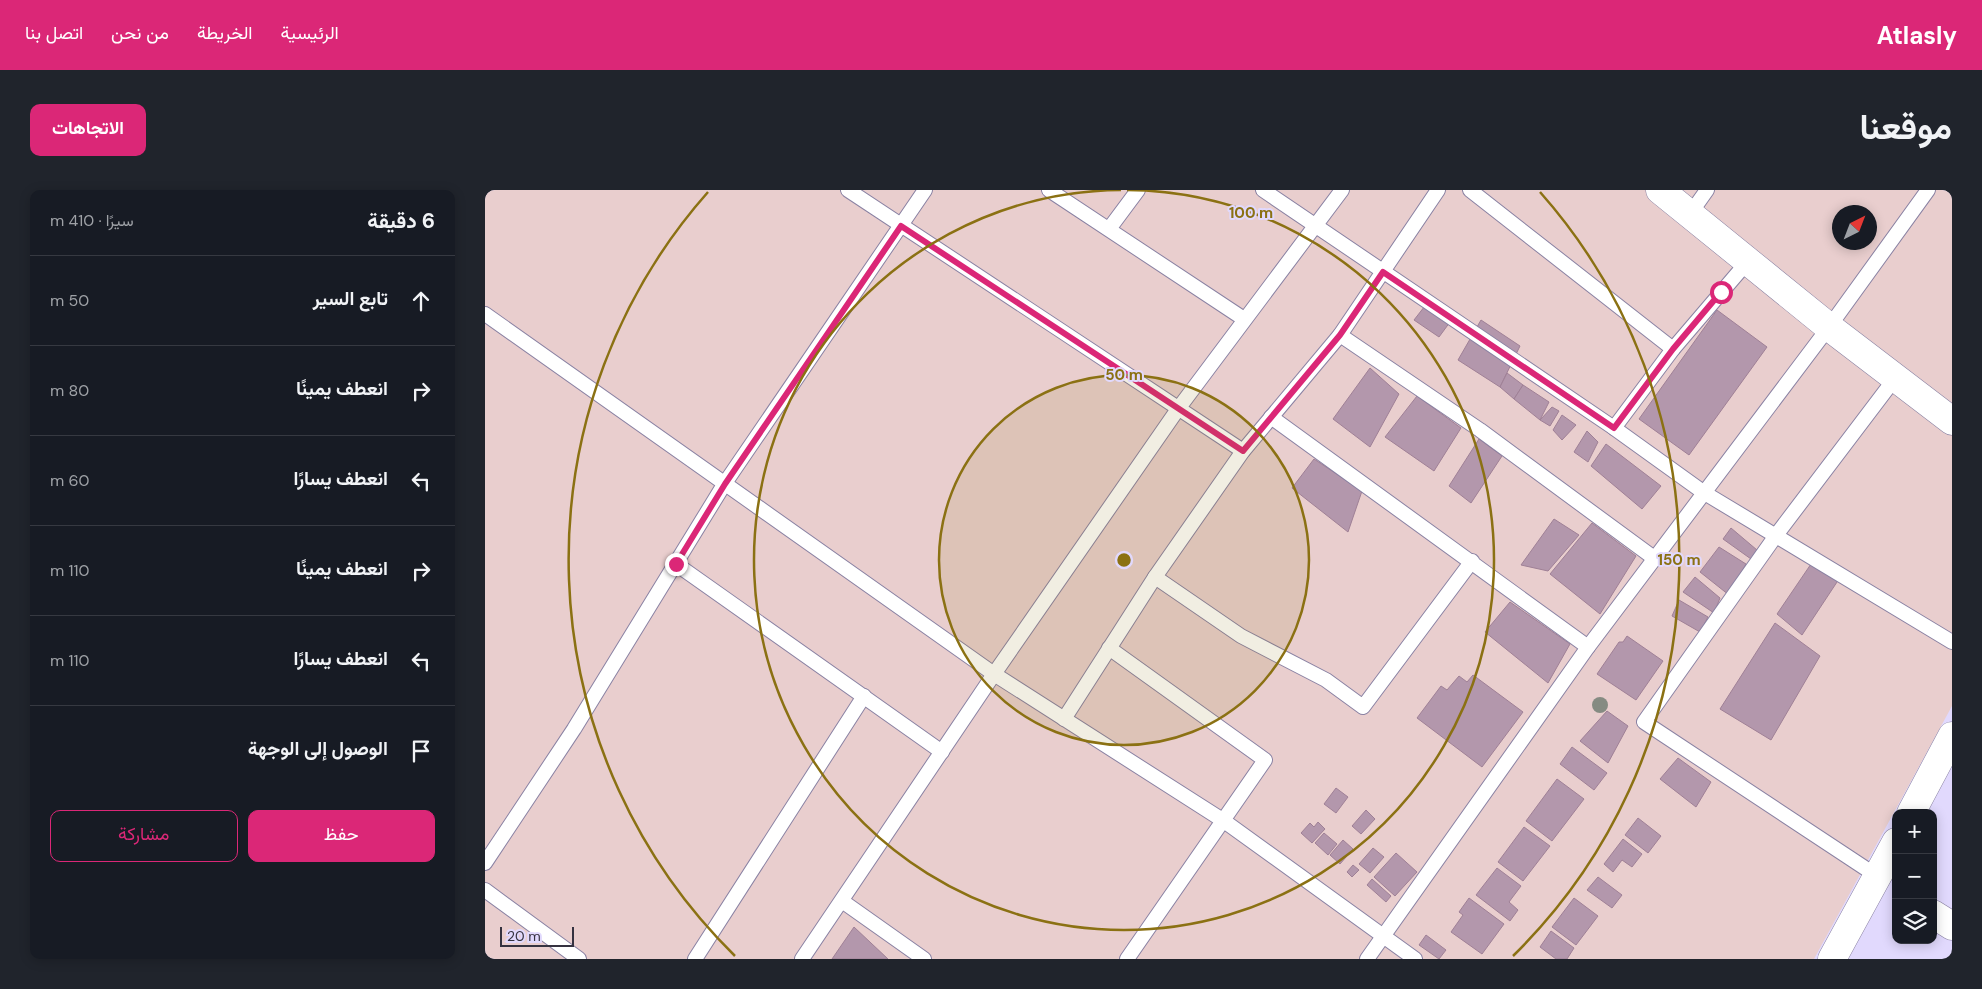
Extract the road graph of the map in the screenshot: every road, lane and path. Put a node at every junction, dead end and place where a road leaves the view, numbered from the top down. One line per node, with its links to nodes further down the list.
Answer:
1 (848, 190): 14 (lane)
2 (925, 190): 14 (lane)
3 (1049, 190): 15 (lane)
4 (1138, 190): 15 (lane)
5 (1263, 190): 13 (lane)
6 (1342, 190): 13 (lane)
7 (1438, 190): 17 (lane)
8 (1470, 190): 22 (lane)
9 (1660, 190): 12 (main road)
10 (1707, 190): 12 (lane)
11 (1928, 190): 20 (lane)
12 (1690, 214): 16 (main road)
13 (1315, 225): 17 (lane); 19 (lane)
14 (901, 226): 24 (lane); 29 (lane)
15 (1109, 229): 19 (lane)
16 (1749, 260): 20 (main road); 22 (lane)
17 (1383, 272): 21 (lane); 27 (lane)
18 (485, 314): 29 (lane)
19 (1244, 319): 24 (lane)
20 (1829, 327): 23 (main road); 30 (lane)
21 (1340, 335): 25 (lane); 32 (lane)
22 (1673, 349): 27 (lane)
23 (1896, 376): 26 (main road); 31 (lane)
24 (1178, 409): 28 (lane); 39 (lane)
25 (1271, 417): 28 (lane); 33 (lane)
26 (1952, 421)
27 (1614, 428): 30 (lane)
28 (1243, 451): 35 (lane)
29 (725, 484): 34 (lane); 39 (lane)
30 (1703, 492): 31 (lane); 32 (lane)
31 (1777, 534): 36 (lane); 48 (lane)
32 (1654, 558): 37 (lane)
33 (1473, 562): 35 (lane); 37 (lane)
34 (676, 564): 40 (lane); 47 (lane)
35 (1155, 577): 38 (lane)
36 (1952, 642)
37 (1587, 647): 53 (lane)
38 (1109, 648): 41 (lane); 45 (lane)
39 (994, 674): 41 (lane); 43 (lane)
40 (864, 696): 43 (lane); 55 (lane)
41 (1064, 719): 45 (lane)
42 (1952, 736): 44 (main road)
43 (942, 752): 50 (lane)
44 (1913, 809)
45 (1224, 821): 53 (lane); 58 (lane)
46 (1893, 854): 48 (main road)
47 (485, 863)
48 (1886, 882): 61 (main road)
49 (485, 890): 54 (lane)
50 (842, 901): 56 (lane); 57 (lane)
51 (1937, 917): 52 (main road)
52 (1952, 926)
53 (1383, 937): 59 (lane); 60 (lane)
54 (579, 959)
55 (695, 959)
56 (803, 959)
57 (924, 959)
58 (1127, 959)
59 (1367, 959)
60 (1415, 959)
61 (1832, 959)

